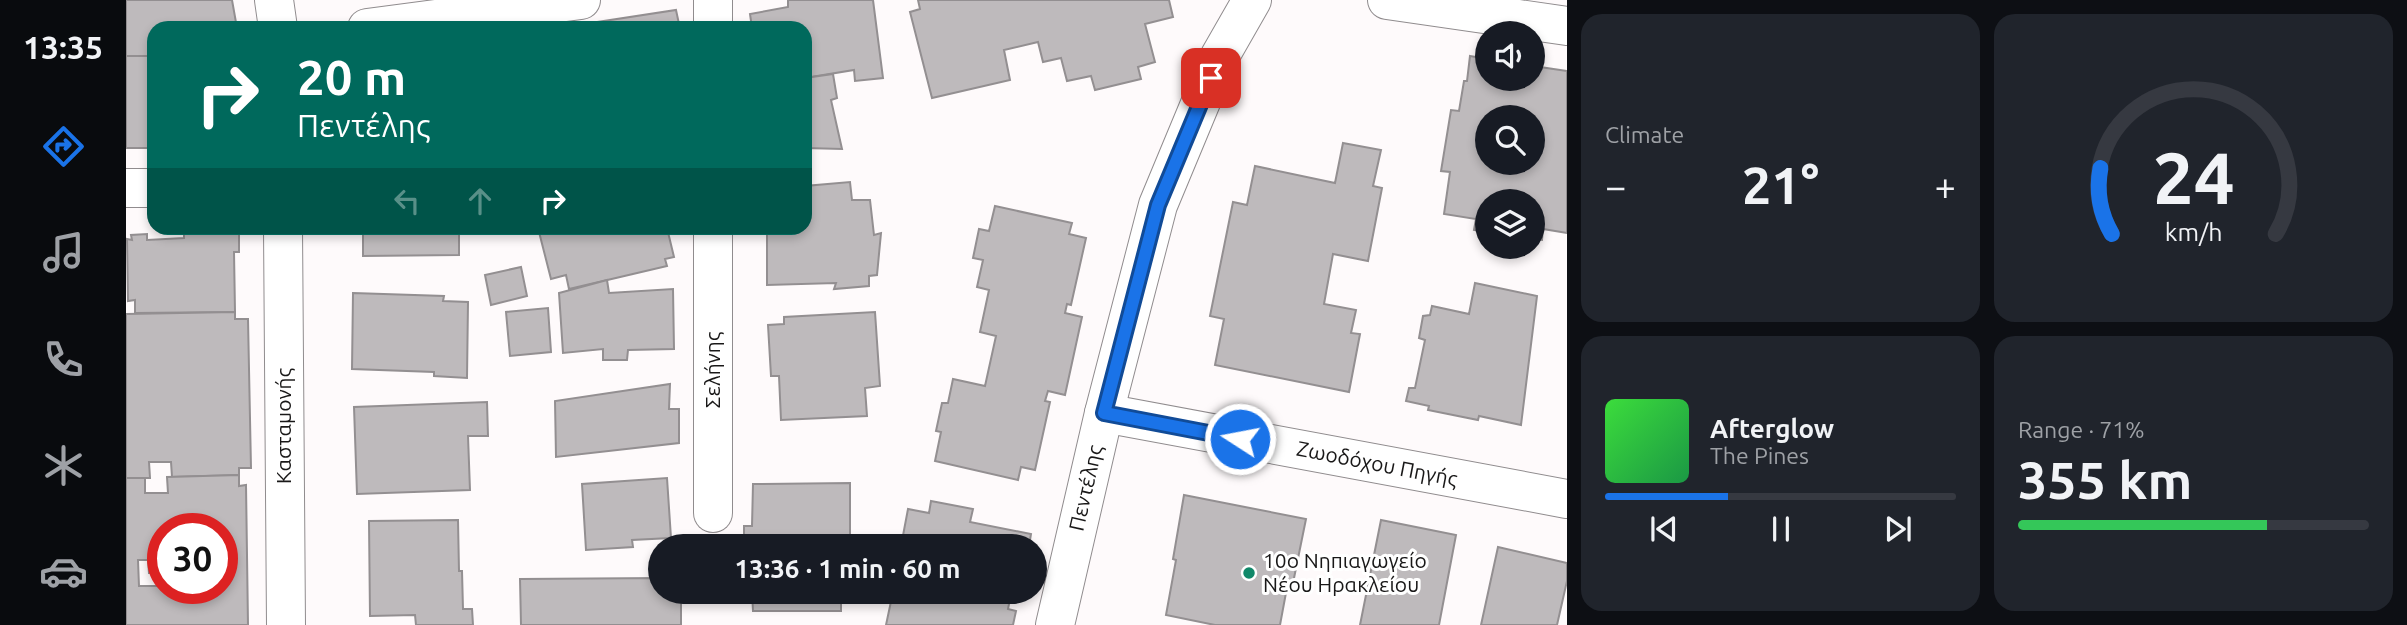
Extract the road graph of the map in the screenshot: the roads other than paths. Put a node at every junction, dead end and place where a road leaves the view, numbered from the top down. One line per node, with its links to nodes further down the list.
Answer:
1 (274, 0): 6 (street)
2 (581, 0): 7 (street)
3 (713, 0): 8 (street)
4 (1252, 0): 14 (street, Πεντέλης)
5 (1387, 0): 9 (street)
6 (277, 21)
7 (420, 21)
8 (713, 21)
9 (1567, 26)
10 (126, 188): 11 (street)
11 (147, 188)
12 (283, 235): 17 (street, Κασταμονής)
13 (713, 235): 16 (street, Σελήνης)
14 (1104, 413): 15 (street, Ζωοδόχου Πηγής); 18 (street, Πεντέλης)
15 (1567, 499)
16 (713, 513)
17 (286, 625)
18 (1055, 625)

